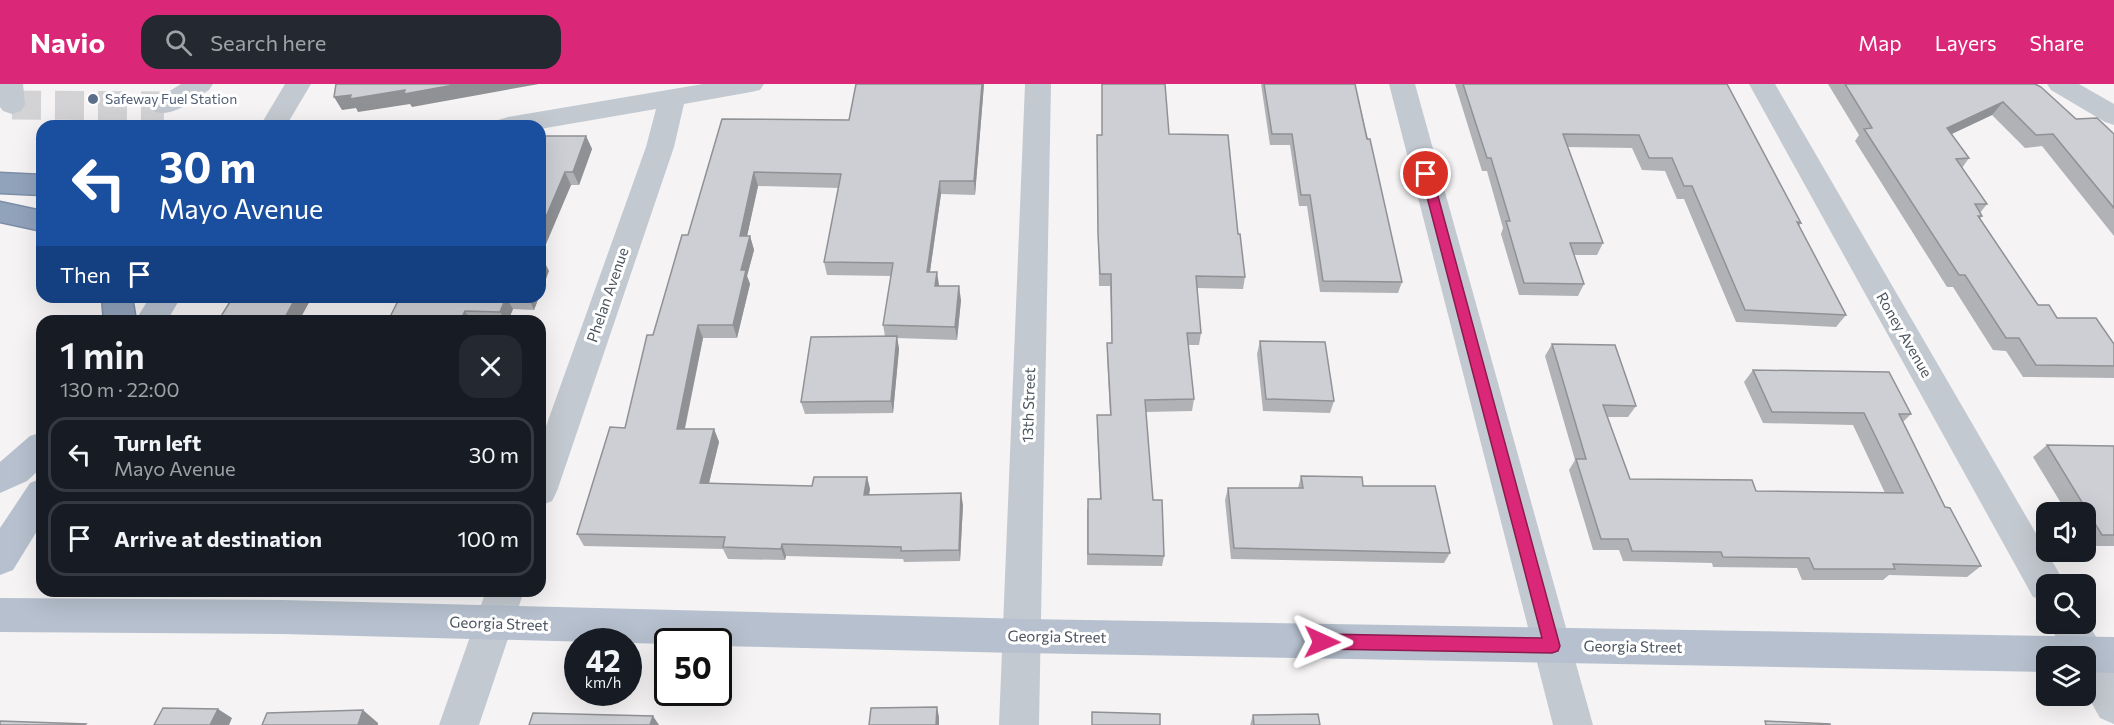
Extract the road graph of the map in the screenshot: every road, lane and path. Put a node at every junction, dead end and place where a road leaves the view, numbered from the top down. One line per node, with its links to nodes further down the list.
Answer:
1 (200, 84): 9 (street)
2 (298, 84): 11 (street)
3 (751, 84): 8 (street)
4 (1038, 84): 26 (street, 13th Street)
5 (1402, 84): 28 (street)
6 (1762, 84): 23 (street, Roney Avenue)
7 (2060, 84): 10 (street)
8 (672, 98): 12 (street); 19 (street, Phelan Avenue)
9 (164, 106)
10 (2114, 116)
11 (277, 120)
12 (543, 120)
13 (0, 183): 14 (highway)
14 (36, 185)
15 (36, 208): 16 (highway)
16 (0, 212): 17 (highway)
17 (36, 220)
18 (36, 452): 20 (main road)
19 (546, 474)
20 (0, 479)
21 (36, 502): 22 (main road)
22 (0, 559)
23 (2040, 574)
24 (500, 608): 25 (main road, Georgia Street); 26 (main road, Georgia Street); 30 (street)
25 (0, 615)
26 (1023, 636): 28 (main road, Georgia Street); 31 (street, 13th Street)
27 (2089, 645): 28 (main road, Georgia Street); 29 (street)
28 (1552, 646): 32 (street)
29 (2114, 705)
30 (459, 725)
31 (1019, 725)
32 (1573, 725)

